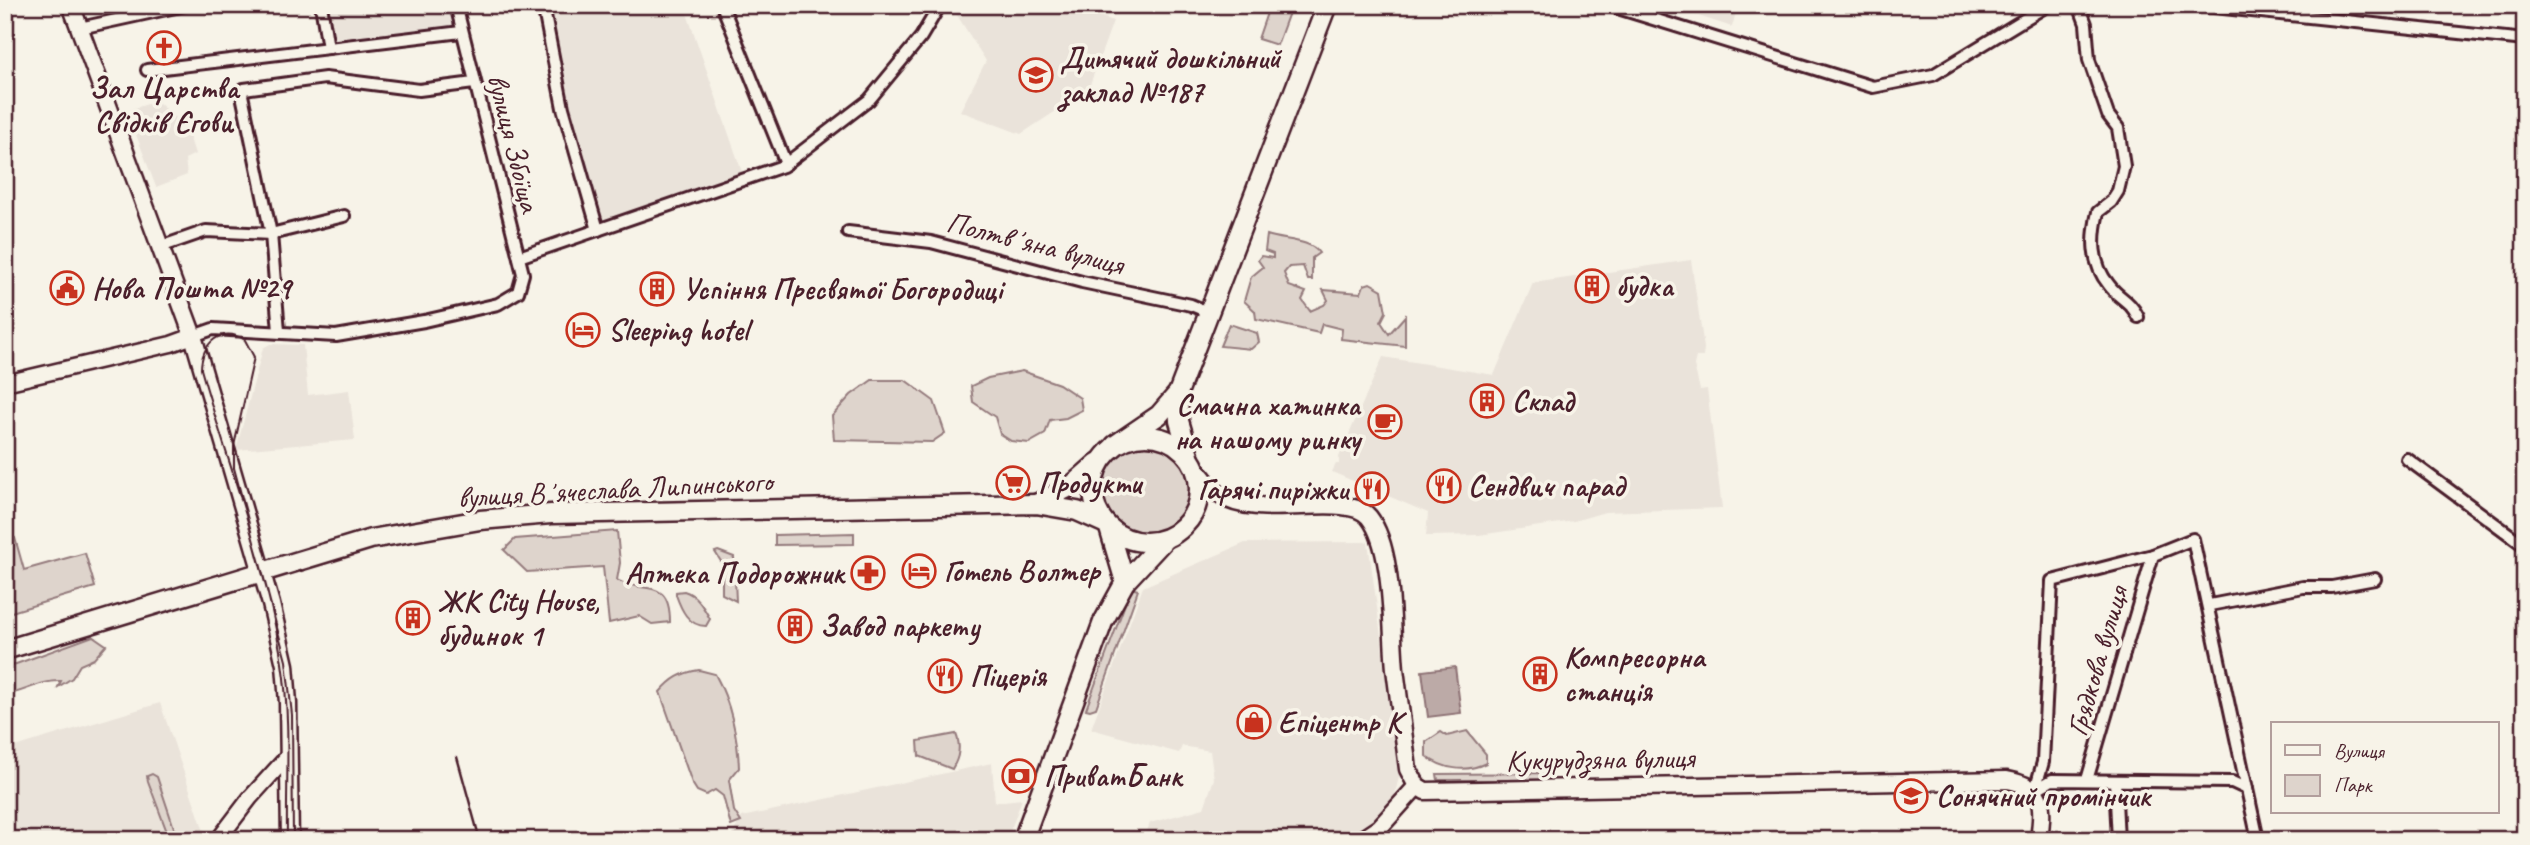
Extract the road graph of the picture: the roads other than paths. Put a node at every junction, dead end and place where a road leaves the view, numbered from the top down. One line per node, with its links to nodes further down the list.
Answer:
1 (71, 5): 13 (main road)
2 (185, 5): 13 (street)
3 (321, 5): 16 (street)
4 (456, 5): 14 (street, вулиця Збоїща)
5 (543, 5): 21 (street)
6 (722, 5): 19 (street)
7 (940, 5): 19 (street)
8 (1327, 5): 26 (main road)
9 (1608, 5): 10 (street)
10 (2048, 5)
11 (2079, 5): 27 (street)
12 (2195, 5): 15 (street)
13 (80, 28): 24 (main road)
14 (461, 33): 16 (street); 18 (street, вулиця Збоїща)
15 (2525, 40)
16 (328, 48): 17 (street)
17 (148, 70)
18 (474, 83): 23 (street); 25 (street, вулиця Збоїща)
19 (786, 164): 21 (street)
20 (344, 216): 23 (street)
21 (598, 230): 25 (street)
22 (848, 232): 26 (street, Полтвʼяна вулиця)
23 (271, 234): 24 (street); 28 (street)
24 (160, 247): 29 (main road)
25 (519, 257): 28 (street, вулиця Збоїща)
26 (1208, 312): 31 (main road)
27 (2138, 317)
28 (279, 331): 29 (street)
29 (193, 336): 30 (street); 40 (main road)
30 (5, 383)
31 (1178, 393): 32 (main road, вулиця Вʼячеслава Липинського); 34 (main road)
32 (1108, 452): 34 (main road); 35 (main road, вулиця Вʼячеслава Липинського); 36 (main road)
33 (2407, 459): 38 (street)
34 (1193, 464): 37 (main road); 48 (main road)
35 (1036, 504): 36 (main road, вулиця Вʼячеслава Липинського); 40 (main road, вулиця Вʼячеслава Липинського)
36 (1107, 526): 37 (main road); 42 (main road)
37 (1165, 539): 42 (main road)
38 (2525, 546)
39 (2153, 555): 43 (street); 46 (street, Грядкова вулиця); 50 (street)
40 (261, 570): 44 (main road, вулиця Вʼячеслава Липинського); 45 (main road)
41 (2375, 579): 43 (street)
42 (1125, 582): 53 (main road)
43 (2210, 605): 49 (street)
44 (5, 650)
45 (288, 756): 51 (street); 52 (main road)
46 (2087, 780): 47 (street); 50 (street)
47 (2115, 780): 49 (street); 56 (street)
48 (1417, 786): 50 (main road, Кукурудзяна вулиця); 54 (main road)
49 (2247, 789): 57 (street)
50 (2035, 790): 55 (main road)
51 (218, 840)
52 (290, 840)
53 (1023, 840)
54 (1361, 840)
55 (2039, 840)
56 (2118, 840)
57 (2258, 840)

